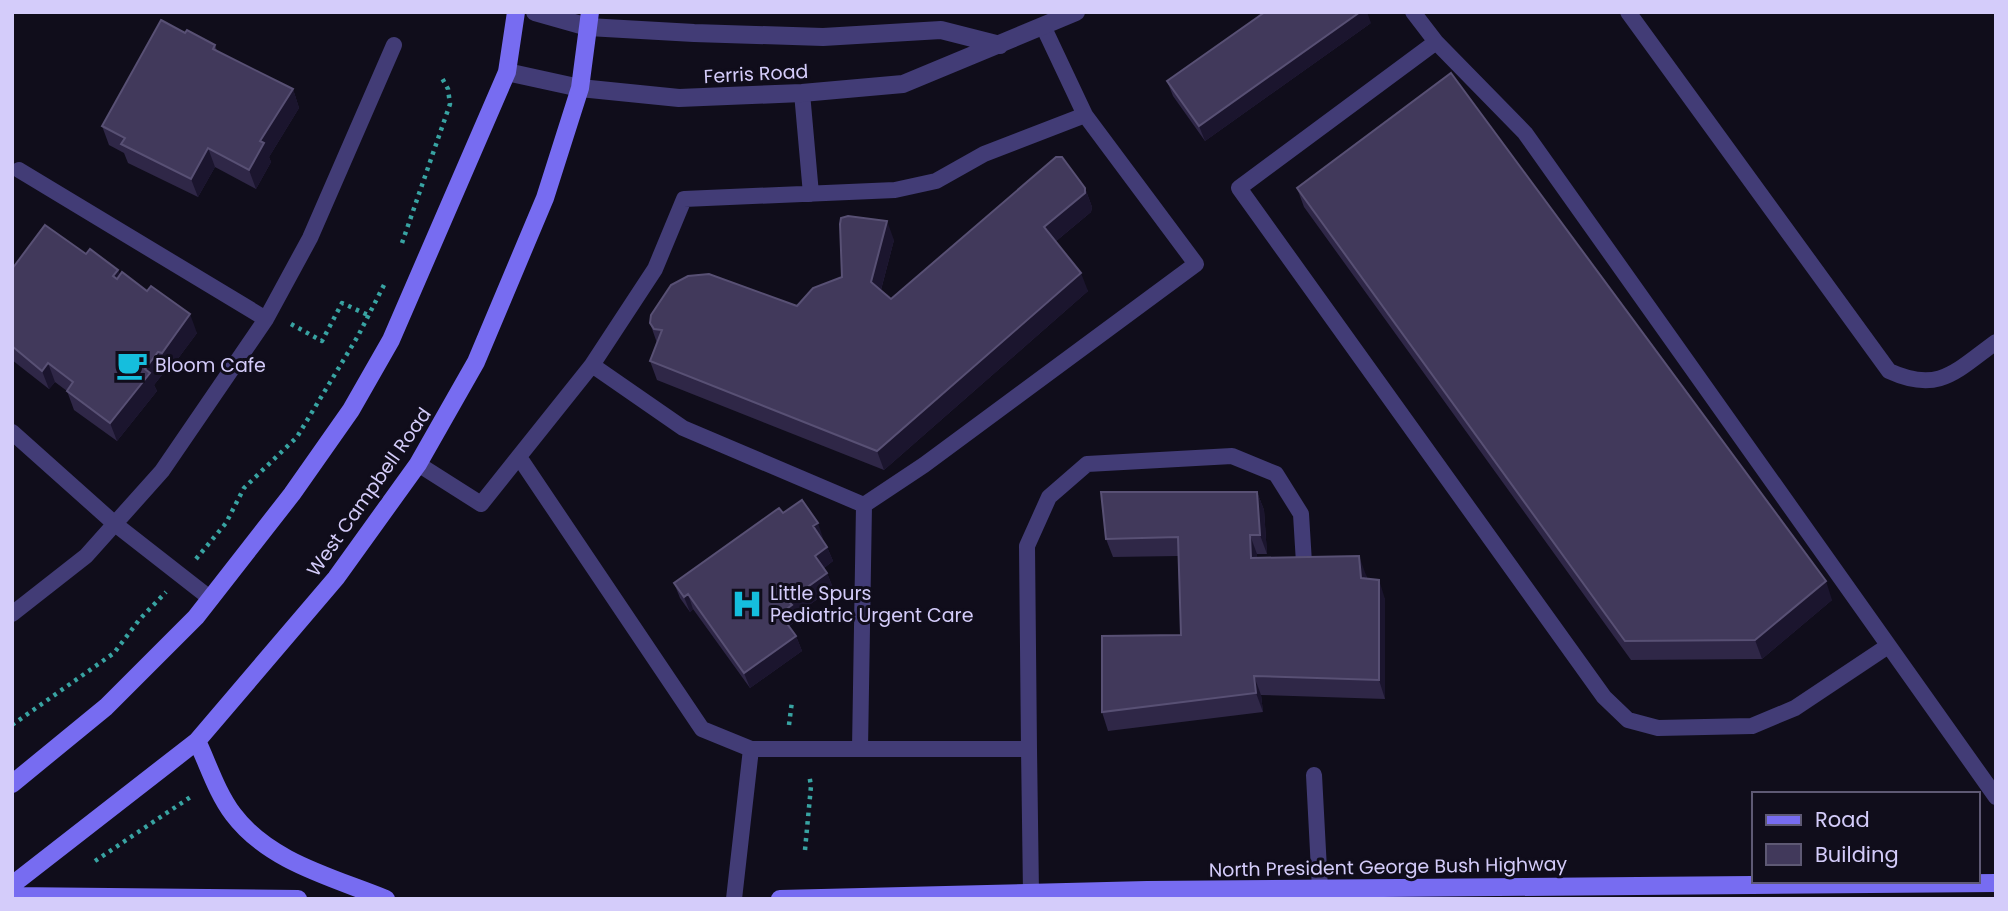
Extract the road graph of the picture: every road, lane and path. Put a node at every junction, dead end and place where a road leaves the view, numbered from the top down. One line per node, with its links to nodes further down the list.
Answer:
1 (516, 12): 11 (main road)
2 (535, 12): 6 (street, Ferris Road)
3 (1076, 12): 7 (street, Ferris Road)
4 (1413, 12): 8 (lane)
5 (1628, 12): 22 (lane)
6 (589, 20): 10 (street, Ferris Road); 13 (main road, West Campbell Road)
7 (1043, 26): 10 (street, Ferris Road); 15 (lane)
8 (1436, 42): 34 (lane); 34 (lane)
9 (394, 45): 20 (lane)
10 (1000, 45): 14 (street, Ferris Road)
11 (508, 72): 13 (street, Ferris Road); 32 (main road)
12 (442, 78): 18 (path)
13 (580, 88): 14 (street, Ferris Road); 26 (main road, West Campbell Road)
14 (802, 93): 17 (lane)
15 (1085, 115): 17 (lane); 27 (lane)
16 (19, 170): 20 (lane)
17 (811, 194): 23 (lane)
18 (399, 251)
19 (390, 274): 21 (path)
20 (268, 315): 21 (path); 28 (lane)
21 (368, 315): 29 (path)
22 (1996, 342)
23 (592, 365): 25 (lane); 27 (lane)
24 (12, 432): 28 (lane)
25 (519, 457): 26 (lane); 39 (lane)
26 (418, 464): 38 (main road, West Campbell Road)
27 (864, 505): 40 (lane)
28 (115, 524): 32 (lane); 33 (lane)
29 (203, 552)
30 (1304, 563): 41 (lane)
31 (163, 596): 36 (path)
32 (211, 598): 44 (main road)
33 (12, 614)
34 (1888, 646): 46 (lane)
35 (792, 701): 37 (path)
36 (12, 725)
37 (788, 728)
38 (197, 741): 50 (main road, West Campbell Road); 55 (main road)
39 (751, 749): 40 (lane); 56 (lane)
40 (860, 749): 41 (lane)
41 (1029, 749): 52 (lane)
42 (808, 774): 47 (path)
43 (1314, 775): 51 (lane)
44 (12, 784)
45 (192, 796): 48 (path)
46 (1996, 797)
47 (804, 850)
48 (95, 861)
49 (1996, 883): 51 (main road, North President George Bush Highway)
50 (12, 885)
51 (1320, 889): 52 (main road, North President George Bush Highway)
52 (1031, 893): 57 (main road, North President George Bush Highway)
53 (12, 896): 54 (main road)
54 (298, 899)
55 (386, 899)
56 (734, 899)
57 (780, 899)

